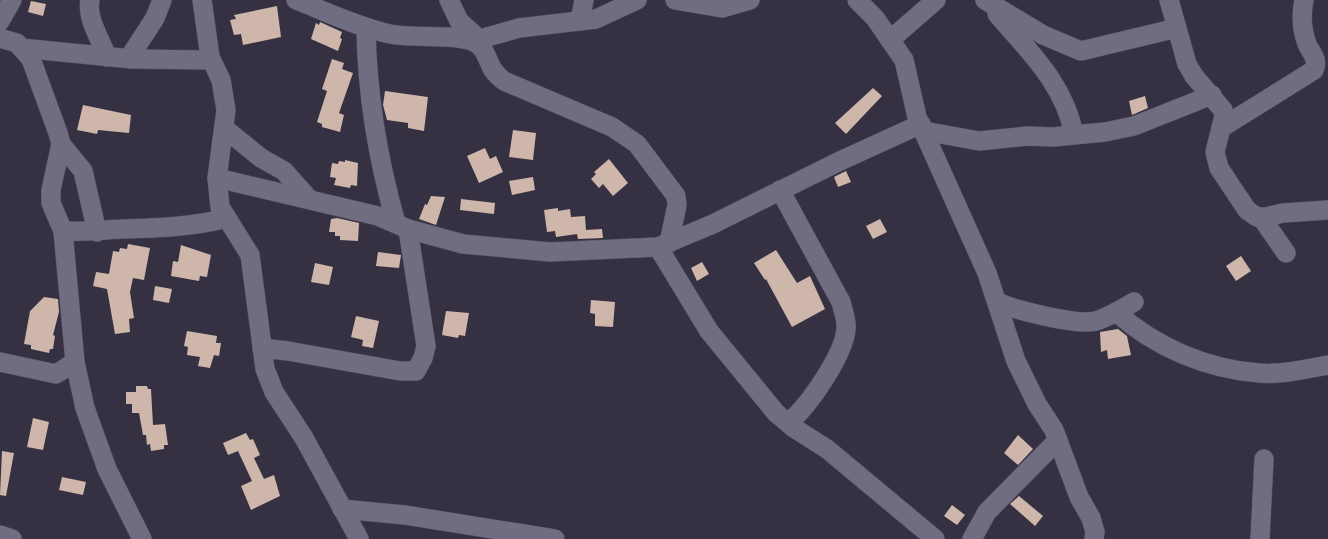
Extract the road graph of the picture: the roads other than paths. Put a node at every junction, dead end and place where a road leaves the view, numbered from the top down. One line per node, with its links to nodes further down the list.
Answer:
1 (12, 0): 17 (street)
2 (90, 0): 25 (street)
3 (162, 0): 26 (street)
4 (202, 0): 27 (street)
5 (296, 0): 19 (street)
6 (448, 0): 22 (street)
7 (584, 0): 18 (street)
8 (637, 0): 18 (street)
9 (675, 0): 16 (street)
10 (750, 0): 16 (street)
11 (858, 0): 23 (street)
12 (936, 0): 23 (street)
13 (985, 0): 20 (street); 32 (street)
14 (1169, 0): 20 (street)
15 (1304, 0): 31 (street)
16 (698, 2)
17 (0, 21)
18 (580, 21): 22 (street)
19 (366, 28): 22 (street); 40 (street)
20 (1176, 28): 28 (street)
21 (0, 38): 24 (street)
22 (476, 40): 43 (street)
23 (890, 40): 29 (street)
24 (22, 48): 25 (street); 33 (street)
25 (107, 57): 26 (street)
26 (128, 58): 27 (street)
27 (212, 60): 30 (street)
28 (1212, 95): 31 (street); 32 (street)
29 (922, 127): 32 (street); 35 (street); 45 (street)
30 (224, 128): 34 (street); 36 (street)
31 (1221, 128): 38 (street)
32 (1074, 135)
33 (61, 144): 41 (street); 42 (street)
34 (216, 178): 36 (street); 39 (street)
35 (780, 190): 43 (street); 52 (street)
36 (309, 199): 40 (street)
37 (1328, 210): 38 (street)
38 (1261, 217): 44 (street)
39 (227, 218): 42 (street); 48 (street)
40 (402, 226): 43 (street); 48 (street)
41 (64, 231): 42 (street); 50 (street)
42 (97, 232)
43 (663, 245): 52 (street)
44 (1286, 253)
45 (997, 302): 47 (street); 53 (street)
46 (1134, 302): 47 (street)
47 (1116, 312): 51 (street)
48 (262, 348): 55 (street)
49 (0, 362): 50 (street)
50 (75, 362): 59 (street)
51 (1328, 365)
52 (788, 423): 62 (street)
53 (1058, 440): 56 (street); 63 (street)
54 (1264, 459): 65 (street)
55 (342, 509): 60 (street); 61 (street)
56 (1094, 532): 64 (street)
57 (0, 535): 58 (street)
58 (12, 539)
59 (142, 539)
60 (359, 539)
61 (555, 539)
62 (936, 539)
63 (972, 539)
64 (1107, 539)
65 (1260, 539)

